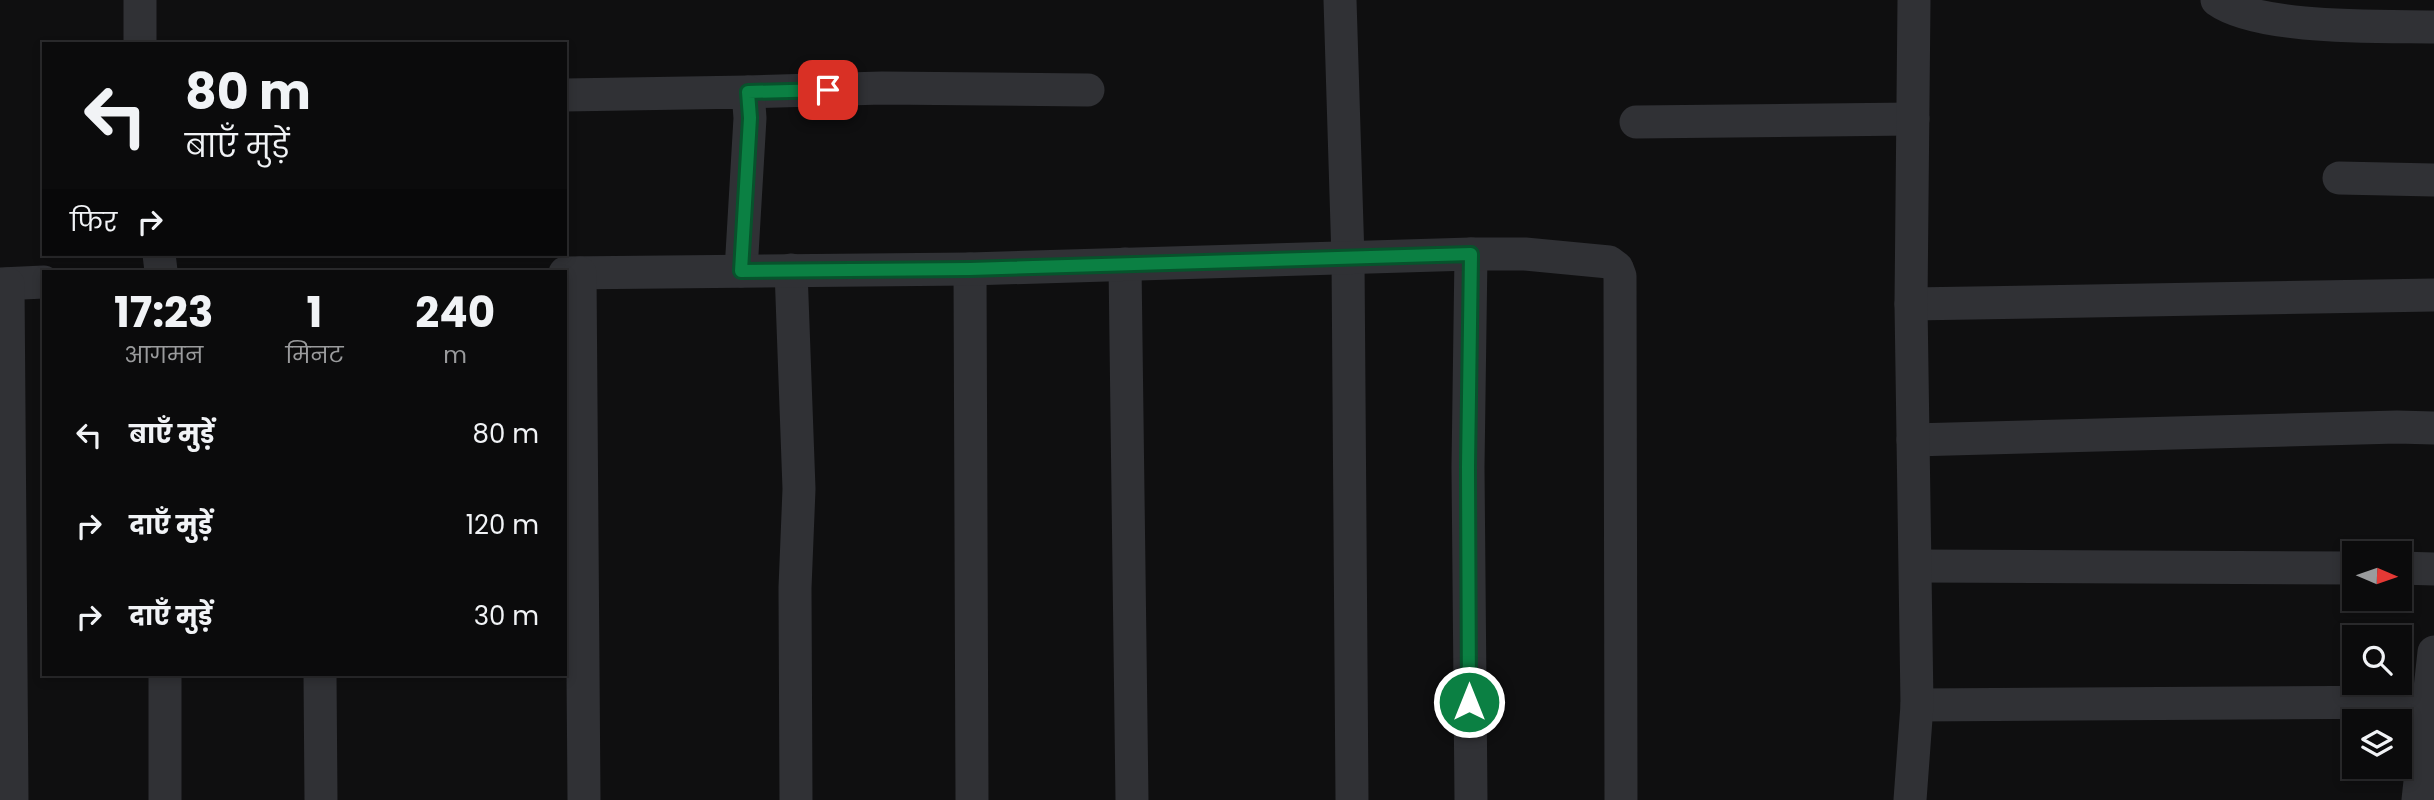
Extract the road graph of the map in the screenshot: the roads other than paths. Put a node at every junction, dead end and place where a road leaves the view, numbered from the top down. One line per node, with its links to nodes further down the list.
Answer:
1 (140, 0): 6 (street)
2 (1340, 0): 15 (street)
3 (1914, 0): 10 (street)
4 (2217, 0): 5 (street)
5 (2434, 27)
6 (140, 42)
7 (1088, 90): 8 (street)
8 (748, 92): 9 (street); 19 (street)
9 (567, 94)
10 (1913, 119): 11 (street); 24 (street)
11 (1636, 122)
12 (2339, 178): 13 (street)
13 (2434, 180)
14 (1471, 254): 15 (street); 44 (street); 45 (street)
15 (1348, 259): 16 (street); 43 (street)
16 (1125, 264): 17 (street); 42 (street)
17 (970, 269): 18 (street); 41 (street)
18 (791, 270): 19 (street); 40 (street)
19 (741, 271): 20 (street)
20 (573, 273): 39 (street)
21 (42, 282): 22 (street)
22 (4, 284): 36 (street)
23 (2434, 295): 24 (street)
24 (1912, 304): 26 (street)
25 (2434, 428): 26 (street)
26 (1913, 440): 27 (street)
27 (1916, 566): 28 (street); 35 (street)
28 (2342, 568)
29 (2412, 568): 30 (street)
30 (2434, 569)
31 (2434, 652): 34 (street)
32 (165, 676): 37 (street)
33 (320, 676): 38 (street)
34 (2429, 702): 35 (street); 47 (street)
35 (1917, 705): 46 (street)
36 (12, 800)
37 (165, 800)
38 (321, 800)
39 (584, 800)
40 (796, 800)
41 (972, 800)
42 (1132, 800)
43 (1352, 800)
44 (1471, 800)
45 (1621, 800)
46 (1910, 800)
47 (2418, 800)

